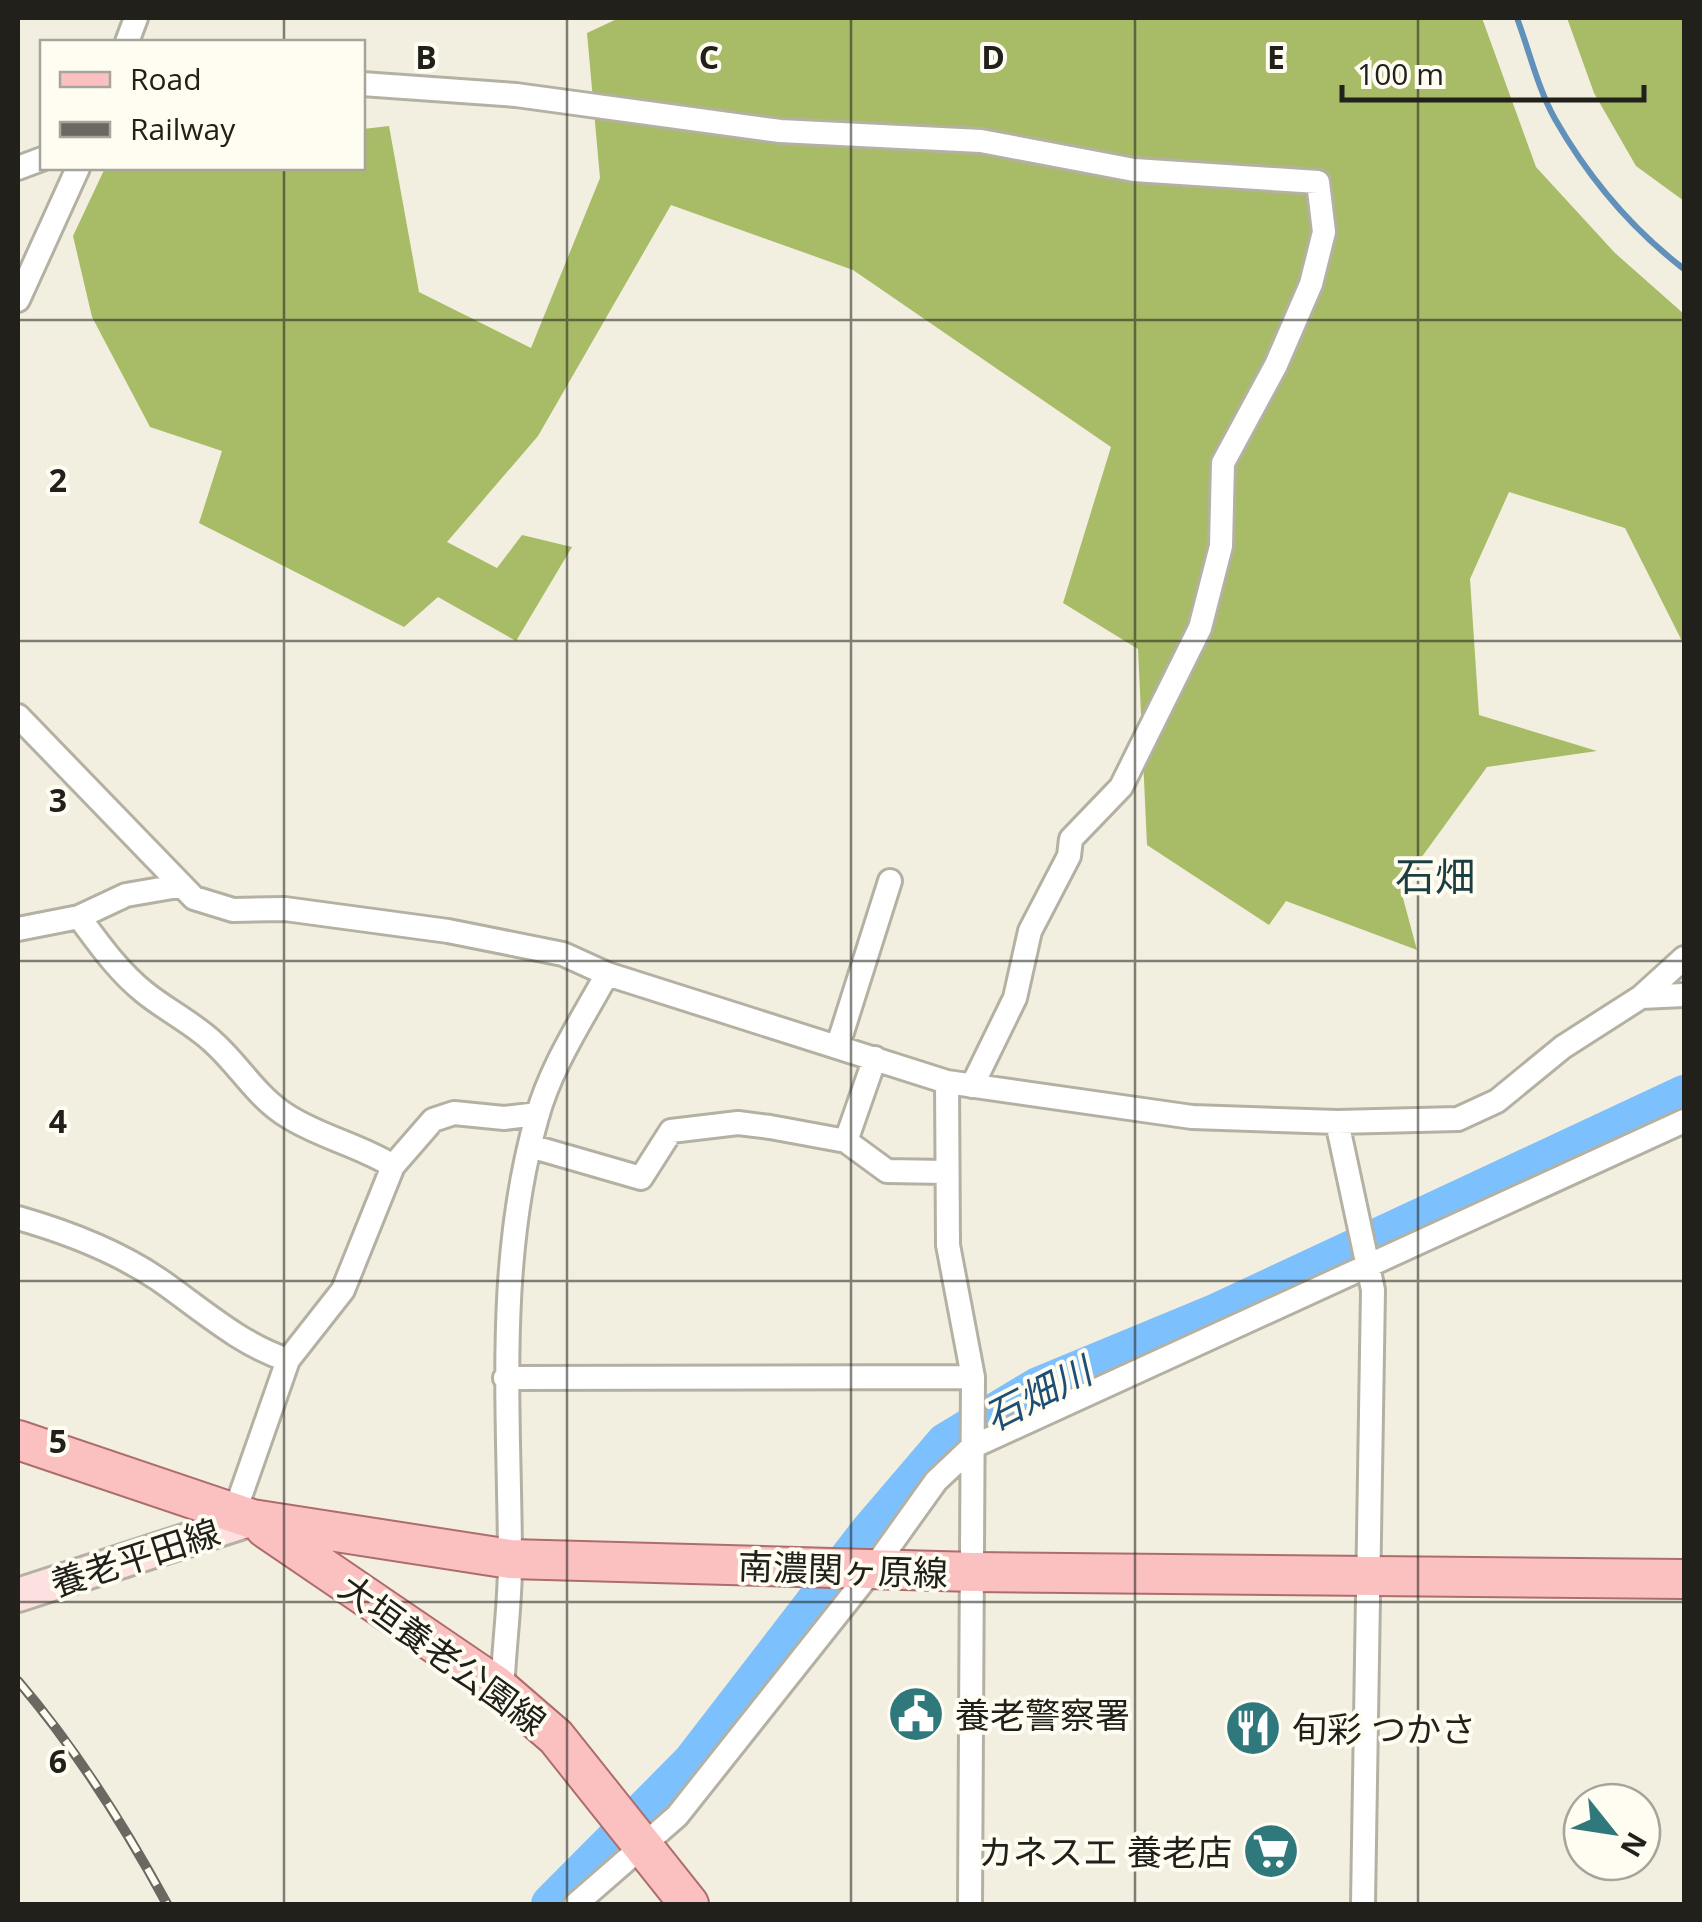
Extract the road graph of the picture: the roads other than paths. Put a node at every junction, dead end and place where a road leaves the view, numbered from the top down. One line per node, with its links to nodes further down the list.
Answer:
1 (365, 84): 16 (street)
2 (77, 170): 3 (street)
3 (18, 300)
4 (18, 716): 6 (street)
5 (890, 881): 13 (street)
6 (178, 886): 7 (street); 10 (street)
7 (79, 917): 8 (street); 22 (street)
8 (18, 929)
9 (1684, 958): 12 (street)
10 (607, 974): 13 (street); 17 (street)
11 (1684, 994): 12 (street)
12 (1641, 996): 19 (street)
13 (838, 1046): 14 (street)
14 (875, 1058): 15 (street); 20 (street)
15 (947, 1082): 16 (street); 23 (street)
16 (972, 1086): 19 (street)
17 (538, 1114): 21 (street); 22 (street)
18 (1684, 1121): 25 (street)
19 (1337, 1122): 25 (street)
20 (846, 1140): 21 (street); 23 (street)
21 (530, 1146): 27 (street)
22 (393, 1166): 26 (street)
23 (946, 1172): 28 (street)
24 (18, 1218): 26 (street)
25 (1368, 1259): 30 (street); 35 (street)
26 (288, 1360): 31 (street)
27 (505, 1378): 28 (street); 32 (street)
28 (973, 1378): 30 (street)
29 (18, 1440): 31 (main road, 南濃関ヶ原線)
30 (973, 1442): 33 (street); 34 (street)
31 (243, 1516): 32 (main road, 南濃関ヶ原線); 37 (main road, 養老平田線); 38 (main road, 大垣養老公園線)
32 (510, 1559): 33 (main road, 南濃関ヶ原線); 38 (street)
33 (854, 1568): 34 (main road, 南濃関ヶ原線); 39 (street)
34 (974, 1572): 35 (main road, 南濃関ヶ原線); 42 (street)
35 (1368, 1574): 36 (main road, 南濃関ヶ原線); 43 (street)
36 (1684, 1579)
37 (18, 1595)
38 (497, 1686): 39 (main road, 大垣養老公園線)
39 (636, 1838): 40 (street); 41 (main road, 大垣養老公園線)
40 (576, 1904)
41 (689, 1904)
42 (970, 1904)
43 (1363, 1904)

